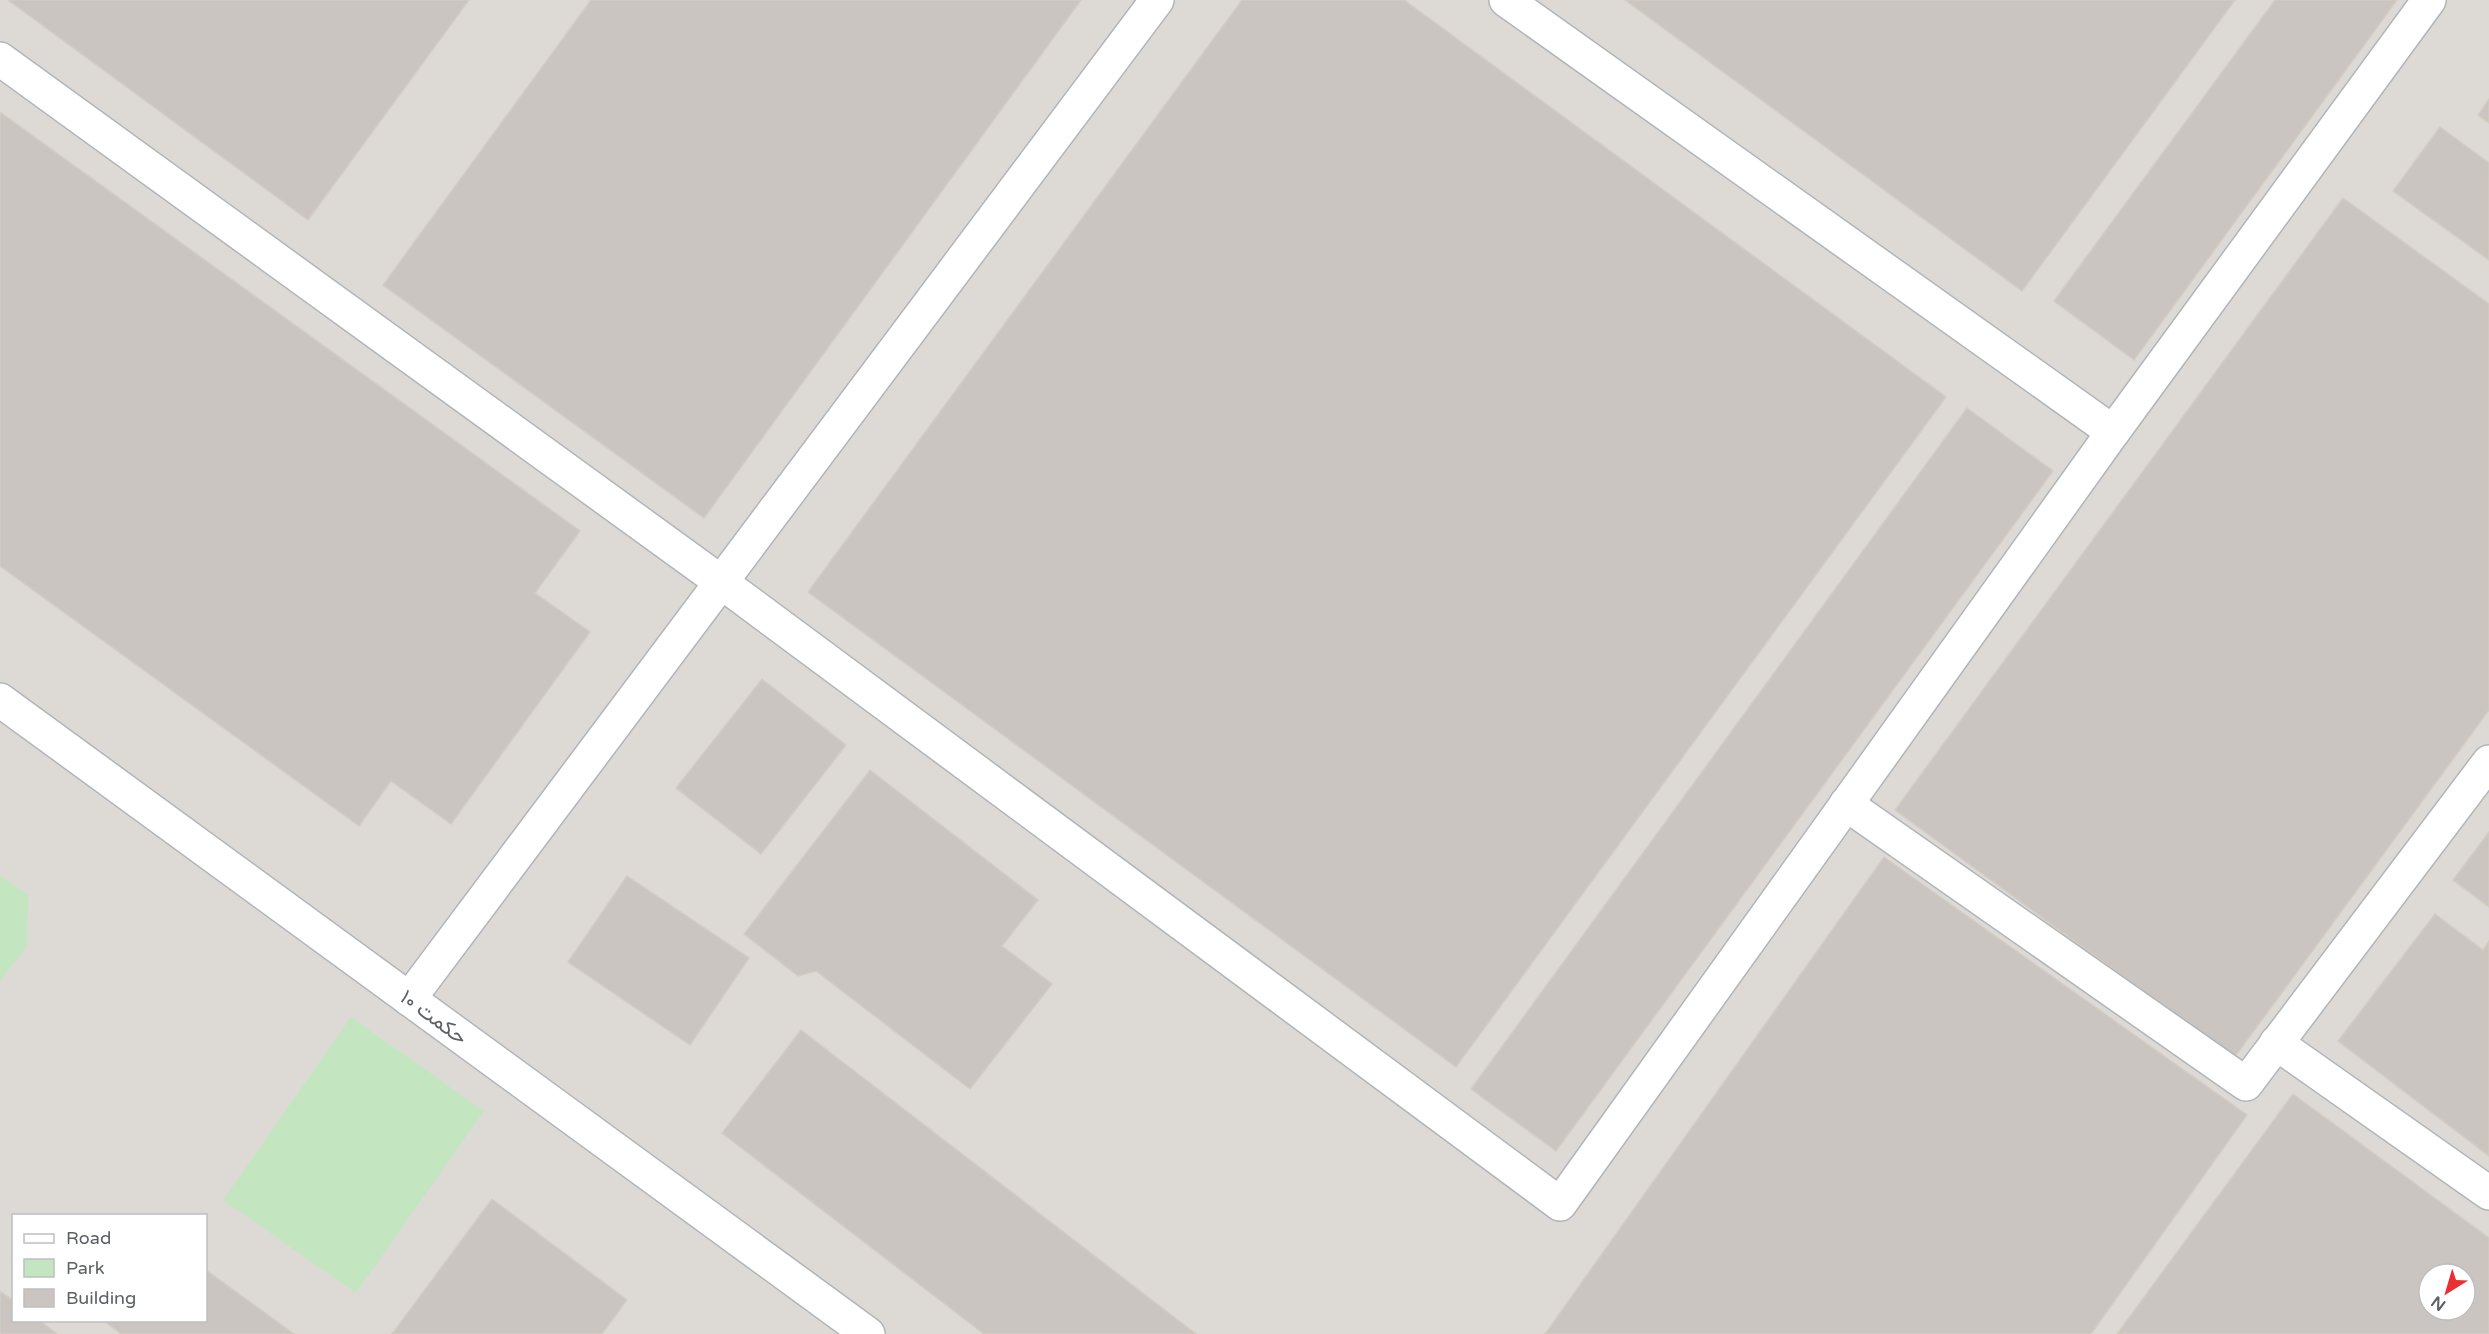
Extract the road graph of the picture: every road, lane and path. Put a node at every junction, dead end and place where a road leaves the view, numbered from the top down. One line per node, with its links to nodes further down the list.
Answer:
1 (1157, 0): 6 (street)
2 (1506, 0): 5 (street)
3 (2430, 0): 5 (street)
4 (0, 59): 6 (street)
5 (2113, 432): 9 (street)
6 (721, 582): 9 (street); 10 (street)
7 (0, 700): 10 (street, حکمت ۱۰)
8 (2489, 762): 11 (street)
9 (1846, 804): 11 (street)
10 (409, 999): 13 (street, حکمت ۱۰)
11 (2276, 1043): 12 (street)
12 (2489, 1193)
13 (868, 1334)

